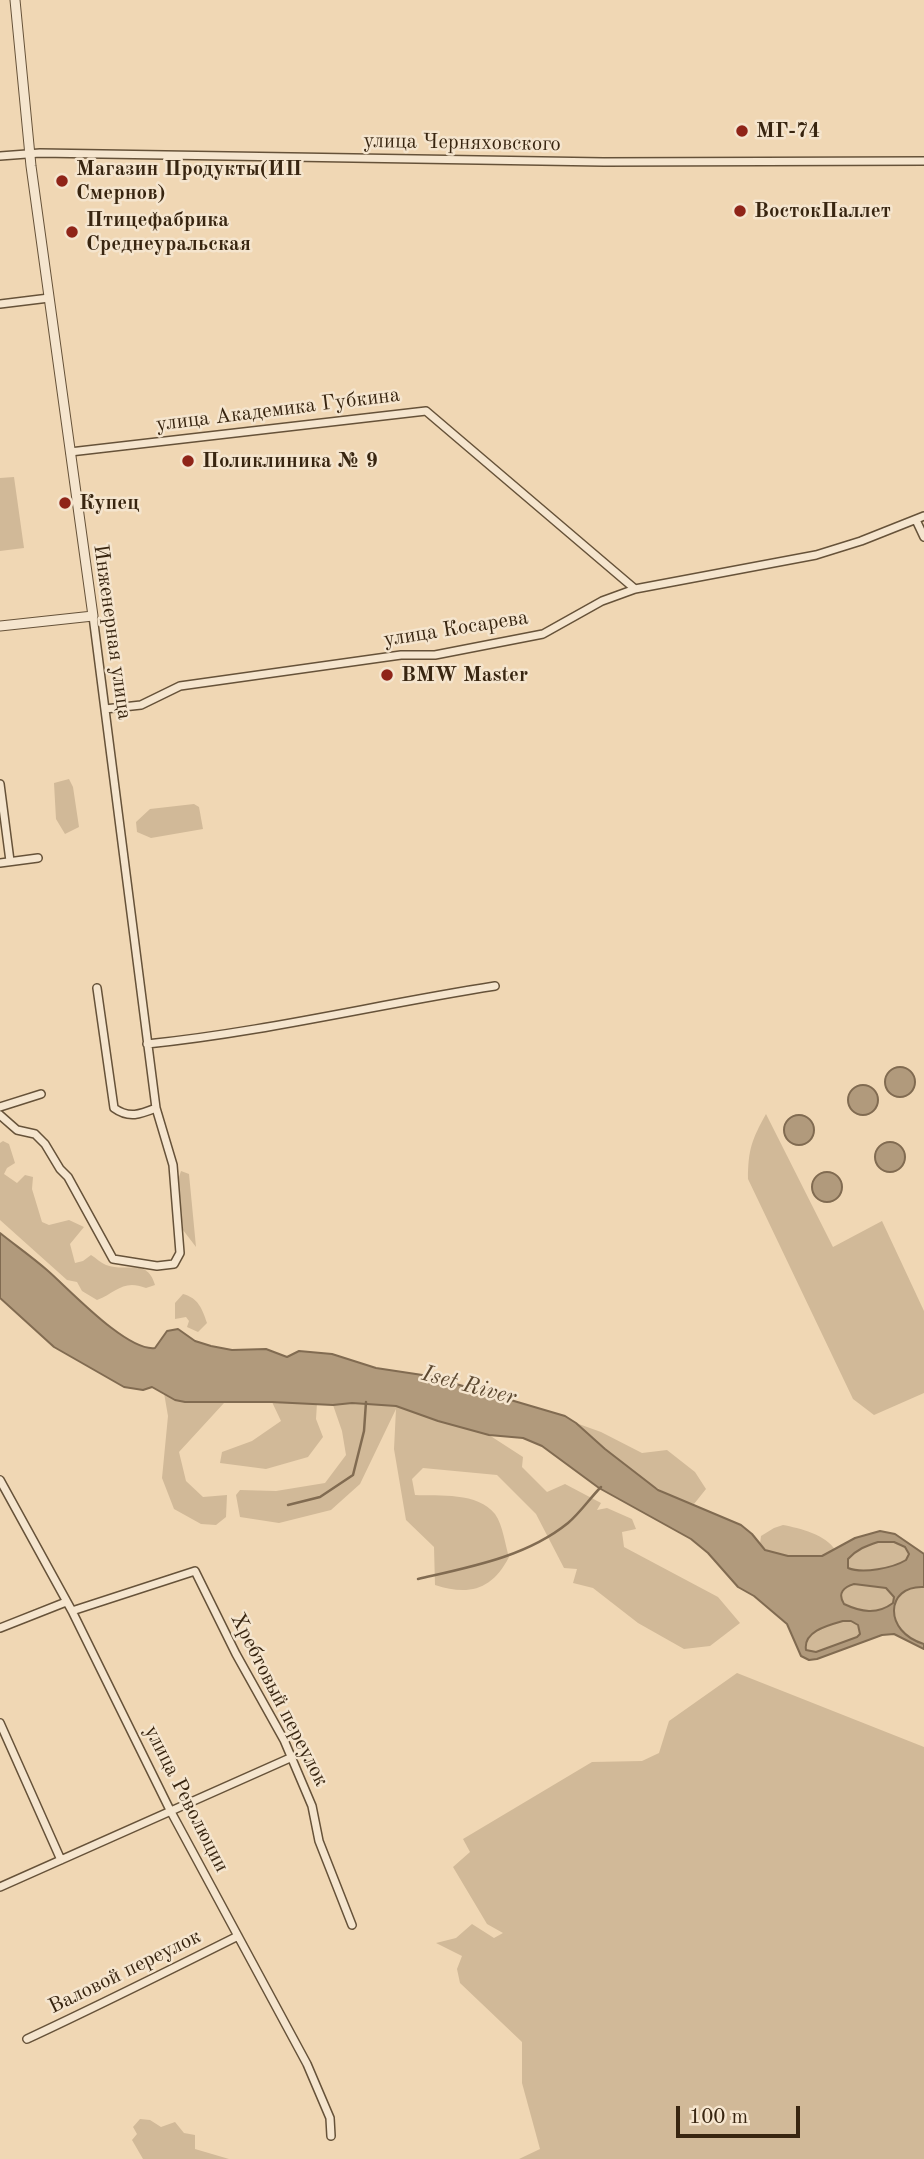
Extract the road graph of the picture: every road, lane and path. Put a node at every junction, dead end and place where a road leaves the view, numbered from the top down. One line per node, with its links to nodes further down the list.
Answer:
1 (15, 0): 2 (street, Инженерная улица)
2 (30, 153): 3 (street, улица Черняховского); 4 (street, улица Черняховского); 5 (street, Инженерная улица)
3 (0, 156)
4 (924, 161)
5 (49, 298): 6 (street); 7 (street, Инженерная улица)
6 (0, 304)
7 (70, 452): 10 (street, улица Академика Губкина); 11 (street, Инженерная улица)
8 (920, 518): 9 (street); 10 (street, улица Косарева)
9 (924, 537)
10 (635, 589): 13 (street, улица Косарева)
11 (93, 615): 12 (street); 13 (street, Инженерная улица)
12 (0, 626)
13 (105, 709): 20 (street, Инженерная улица)
14 (0, 784): 16 (street)
15 (38, 858): 16 (street)
16 (10, 862): 17 (street)
17 (0, 863)
18 (495, 986): 20 (street)
19 (97, 988): 23 (street)
20 (147, 1044): 23 (street, Инженерная улица)
21 (41, 1094): 22 (street)
22 (0, 1107)
23 (156, 1108): 24 (street, Инженерная улица)
24 (0, 1115)
25 (0, 1480): 26 (street, улица Революции)
26 (66, 1602): 27 (street, улица Революции); 28 (street)
27 (72, 1611): 30 (street, Хребтовый переулок); 31 (street, улица Революции)
28 (0, 1628)
29 (0, 1723): 32 (street)
30 (290, 1758): 31 (street); 34 (street, Хребтовый переулок)
31 (170, 1810): 32 (street); 35 (street, улица Революции)
32 (61, 1860): 33 (street)
33 (1, 1883)
34 (352, 1925)
35 (238, 1936): 36 (street, Валовой переулок); 37 (street, улица Революции)
36 (27, 2039)
37 (331, 2136)

